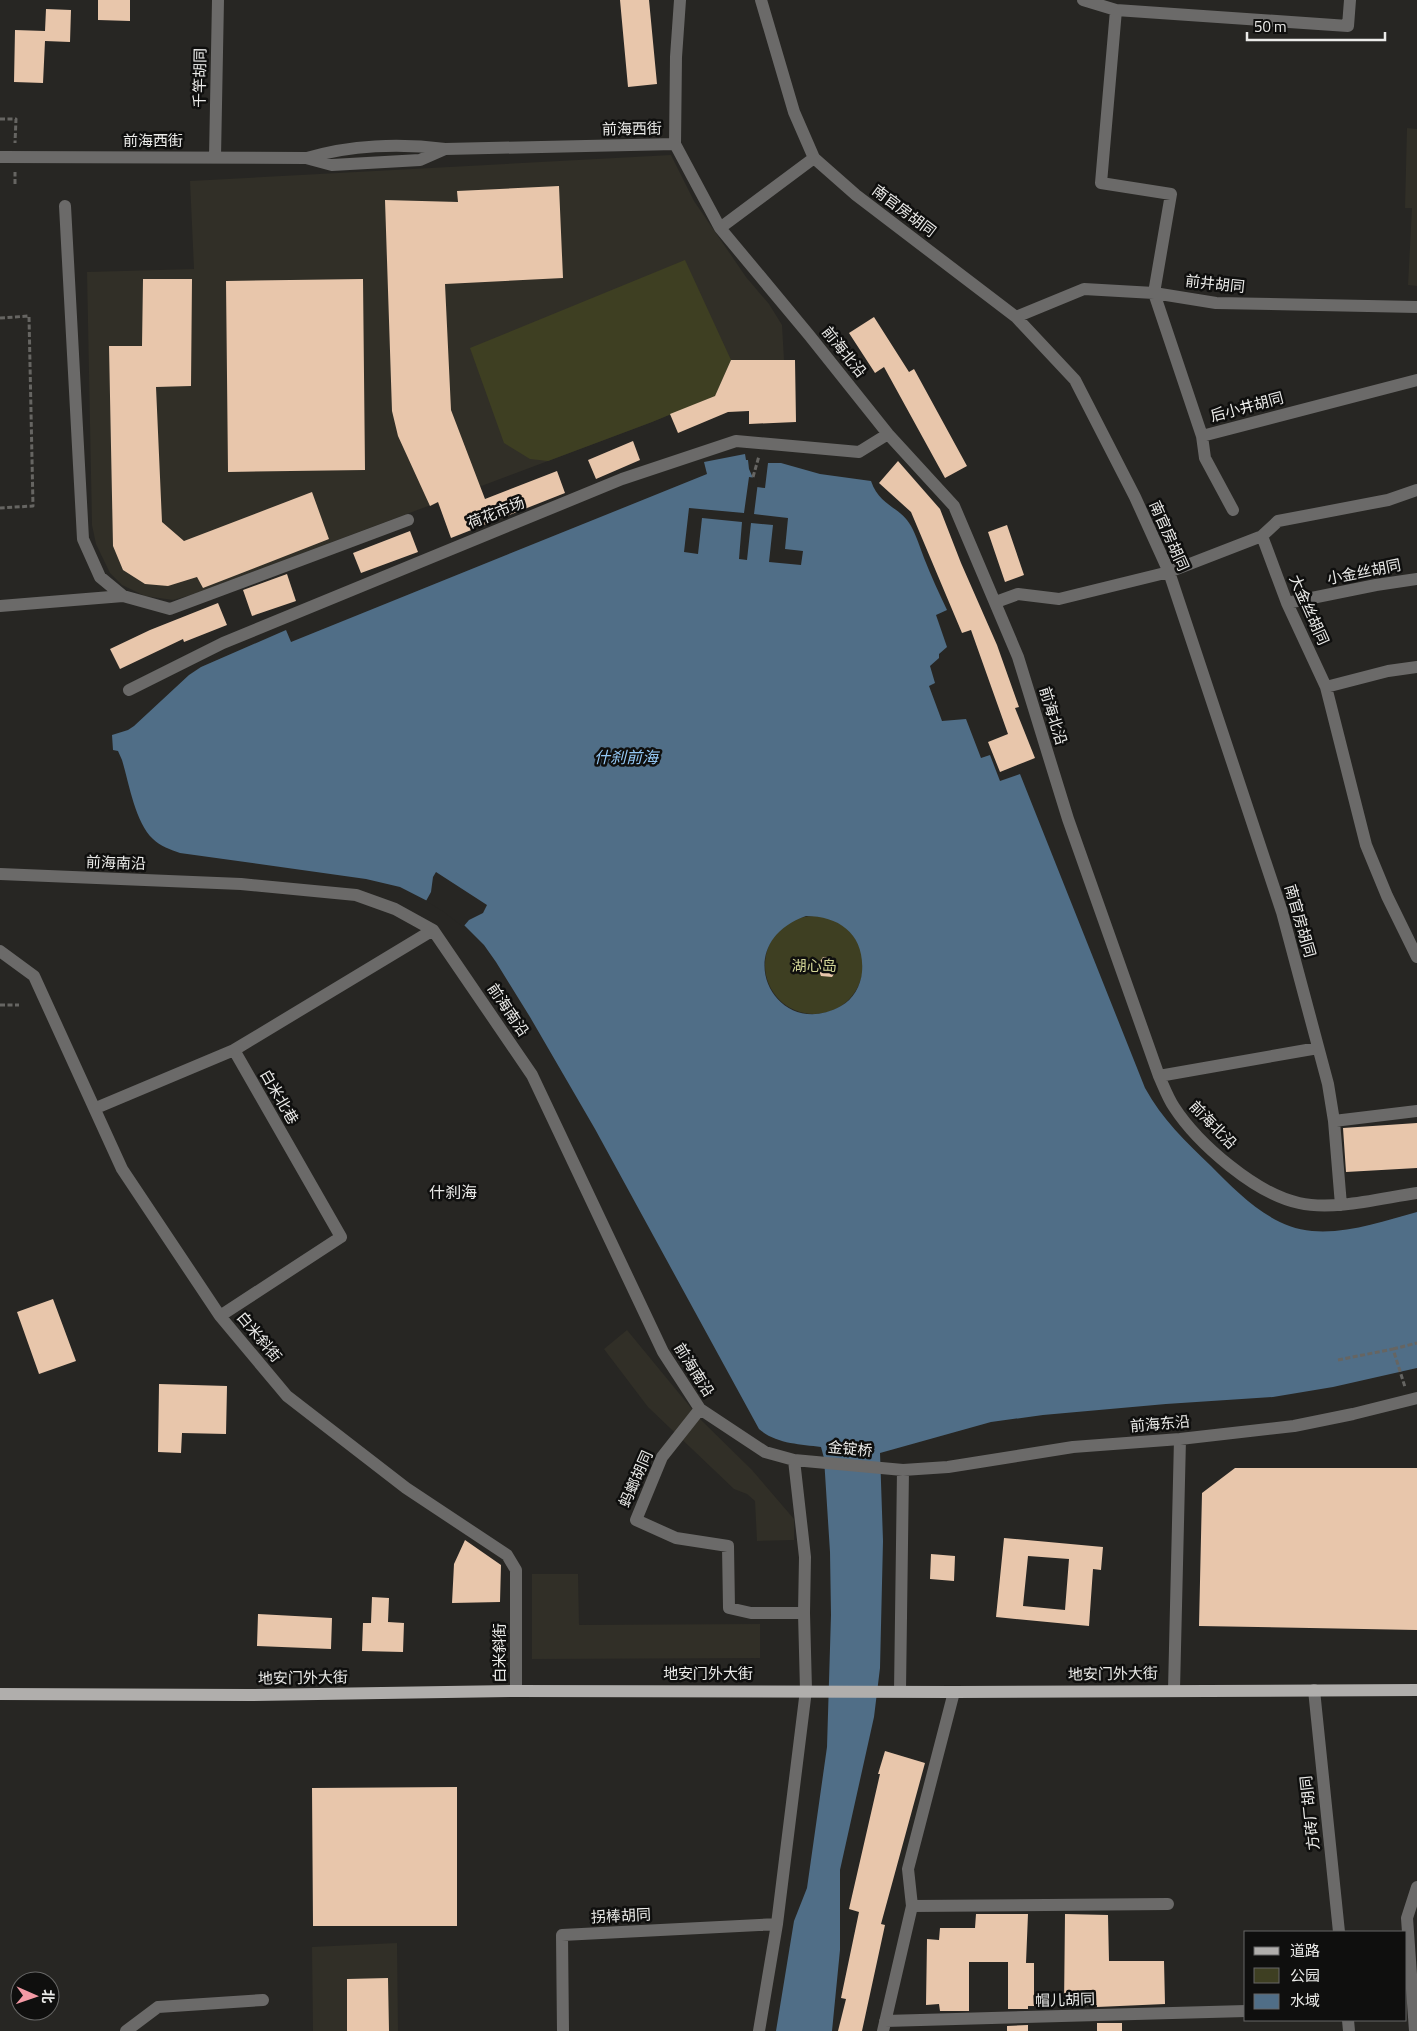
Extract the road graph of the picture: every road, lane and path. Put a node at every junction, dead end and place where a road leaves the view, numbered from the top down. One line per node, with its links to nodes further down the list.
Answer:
1 (218, 0): 9 (street, 千竿胡同)
2 (680, 0): 7 (street, 前海西街)
3 (761, 0): 10 (street, 南官房胡同)
4 (1083, 0): 6 (street)
5 (1350, 0): 6 (street)
6 (1116, 10): 13 (street)
7 (675, 144): 9 (street, 前海西街); 12 (street, 前海北沿)
8 (0, 157): 9 (street, 前海西街)
9 (215, 157)
10 (814, 158): 12 (street); 15 (street, 南官房胡同)
11 (66, 206): 27 (street)
12 (720, 228): 18 (street, 前海北沿)
13 (1154, 293): 14 (street, 前井胡同); 15 (street, 前井胡同); 19 (street, 后小井胡同)
14 (1417, 307)
15 (1016, 317): 25 (street, 南官房胡同)
16 (0, 318): 21 (path)
17 (1417, 380): 19 (street, 后小井胡同)
18 (888, 434): 28 (street, 前海北沿); 33 (street, 荷花市场)
19 (1202, 436): 22 (street)
20 (1417, 490): 24 (street)
21 (0, 508)
22 (1233, 510)
23 (408, 520): 27 (street)
24 (1262, 536): 25 (street); 29 (street, 大金丝胡同)
25 (1169, 572): 28 (street); 40 (street, 南官房胡同)
26 (1417, 579): 29 (street, 小金丝胡同)
27 (123, 596): 30 (street)
28 (996, 602): 42 (street, 前海北沿)
29 (1287, 603): 32 (street, 大金丝胡同)
30 (0, 606)
31 (1417, 666): 32 (street)
32 (1326, 687): 37 (street, 大金丝胡同)
33 (129, 690)
34 (0, 874): 35 (street, 前海南沿)
35 (433, 930): 41 (street); 53 (street, 前海南沿)
36 (0, 951): 43 (street, 白米斜街)
37 (1417, 957)
38 (0, 1005): 39 (path)
39 (19, 1005)
40 (1318, 1048): 42 (street); 45 (street, 南官房胡同)
41 (234, 1050): 43 (street); 48 (street, 白米北巷)
42 (1159, 1076): 47 (street, 前海北沿)
43 (96, 1108): 48 (street, 白米斜街)
44 (1417, 1112): 45 (street)
45 (1334, 1121): 47 (street, 南官房胡同)
46 (1417, 1192): 47 (street, 前海北沿)
47 (1341, 1205)
48 (220, 1316): 62 (street, 白米斜街)
49 (1417, 1344): 50 (path)
50 (1393, 1348): 51 (path); 52 (path)
51 (1338, 1360)
52 (1413, 1399): 54 (street, 前海东沿)
53 (700, 1410): 55 (street, 前海南沿); 57 (street, 蚂螂胡同)
54 (1180, 1439): 56 (street, 前海东沿); 59 (street)
55 (794, 1460): 56 (street, 金锭桥); 57 (street)
56 (903, 1470): 63 (street)
57 (804, 1613): 58 (street)
58 (806, 1690): 62 (main road, 地安门外大街); 63 (main road, 地安门外大街); 69 (street)
59 (1174, 1690): 60 (main road, 地安门外大街); 64 (main road, 地安门外大街)
60 (1314, 1690): 61 (main road, 地安门外大街); 70 (street, 方砖厂胡同)
61 (1417, 1690)
62 (516, 1691): 65 (main road, 地安门外大街)
63 (900, 1691): 64 (main road, 地安门外大街)
64 (954, 1692): 68 (street, 帽儿胡同)
65 (0, 1694)
66 (1417, 1887): 77 (street)
67 (1168, 1904): 68 (street)
68 (912, 1906): 73 (street, 帽儿胡同)
69 (777, 1924): 75 (street, 拐棒胡同); 76 (street)
70 (1339, 1931)
71 (263, 2000): 74 (street)
72 (1244, 2011): 73 (street, 帽儿胡同)
73 (884, 2026)
74 (126, 2031)
75 (563, 2031)
76 (759, 2031)
77 (1415, 2031)

